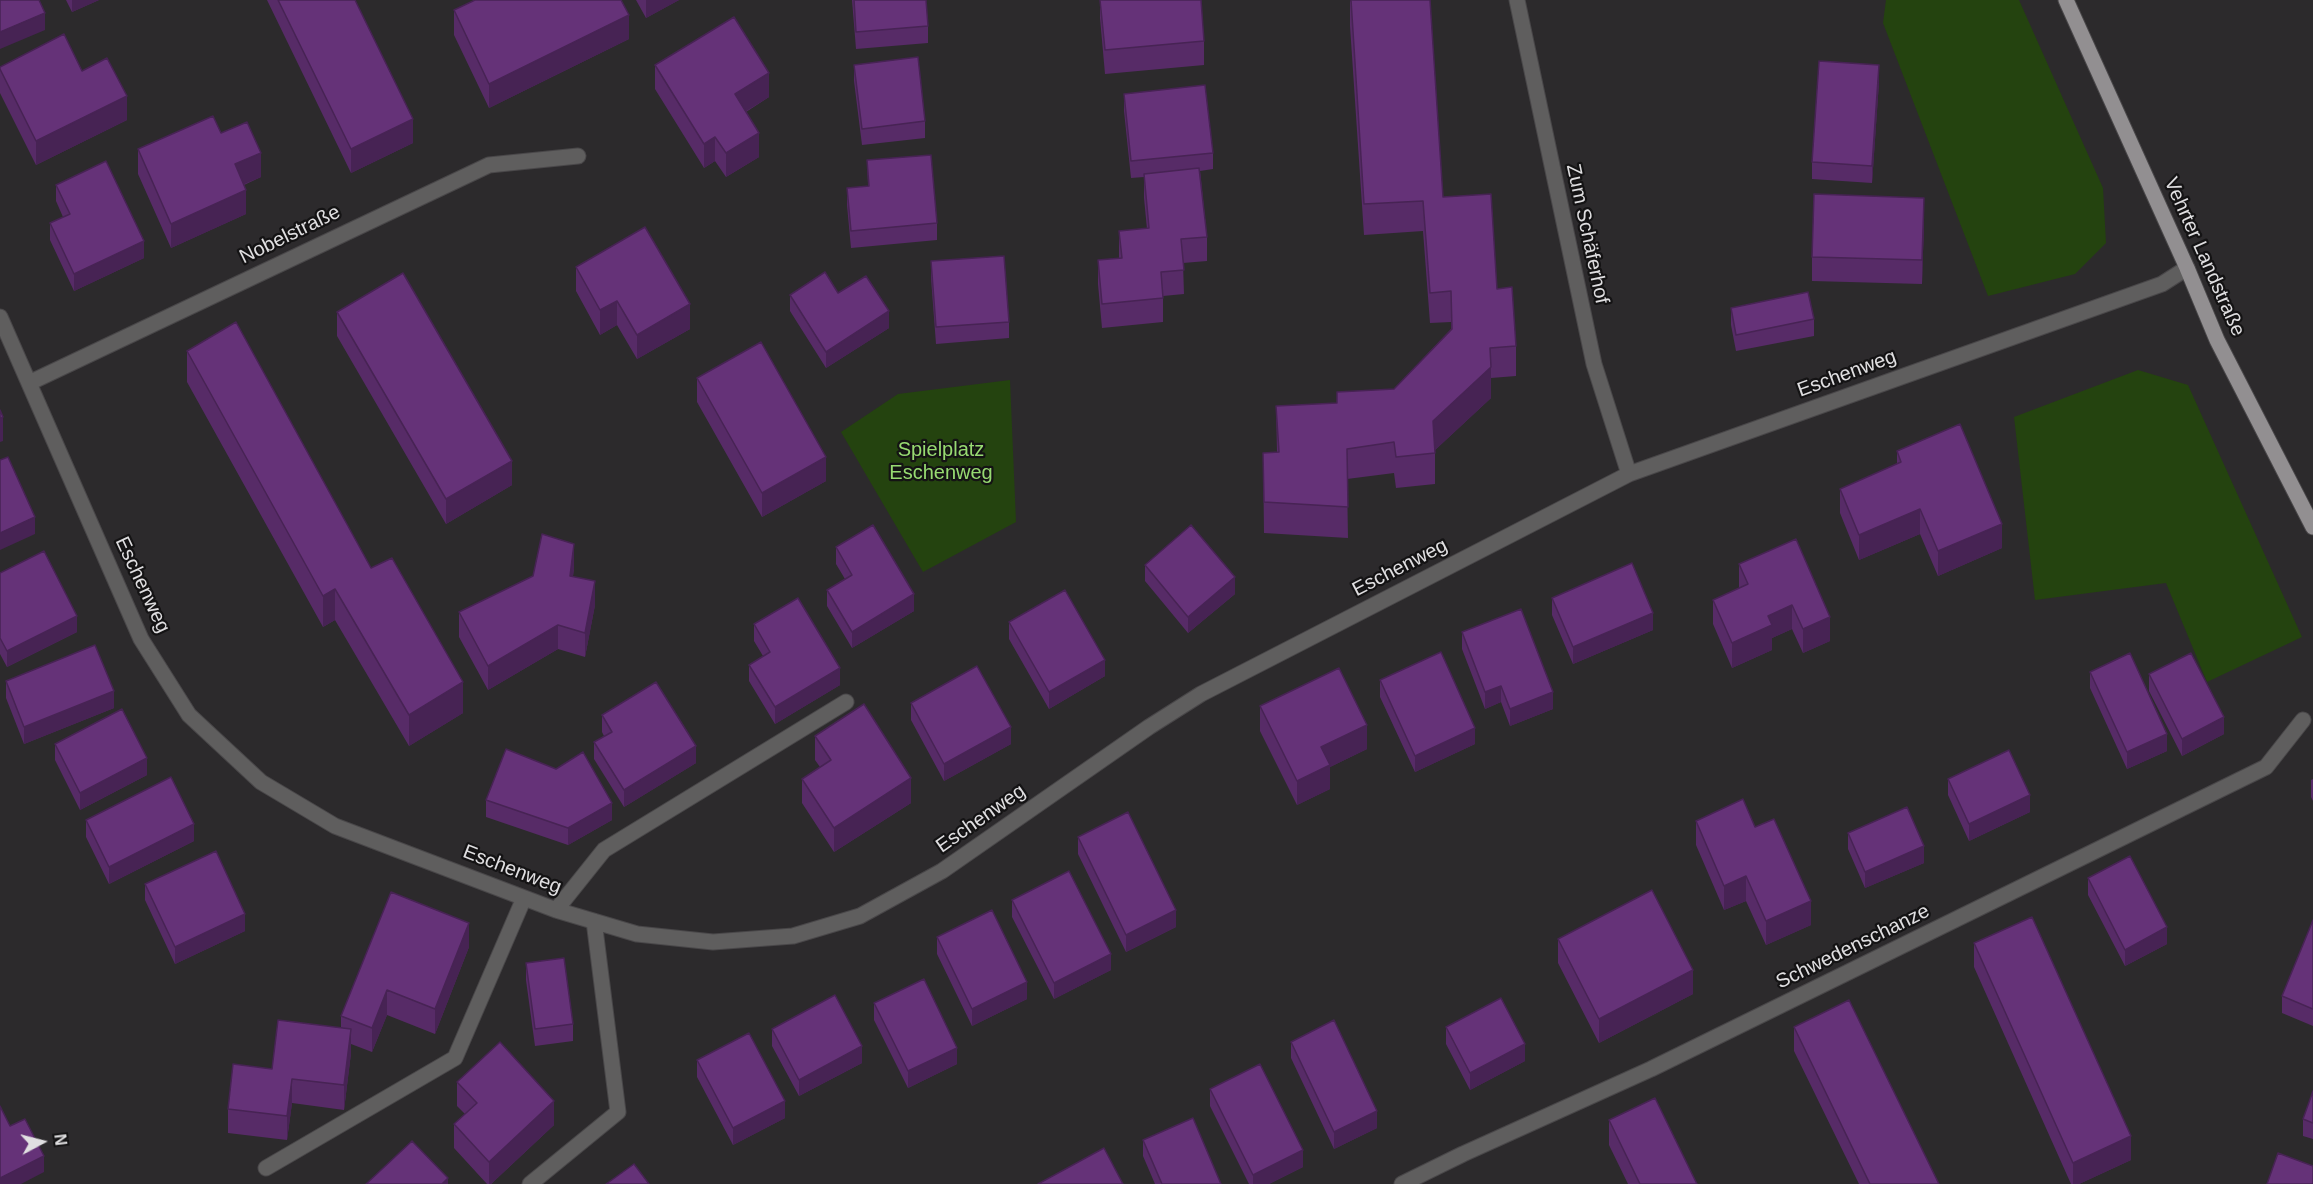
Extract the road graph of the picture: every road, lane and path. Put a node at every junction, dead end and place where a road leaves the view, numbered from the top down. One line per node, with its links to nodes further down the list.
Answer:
1 (1517, 0): 7 (street, Zum Schäferhof)
2 (2066, 0): 4 (main road, Vehrter Landstraße)
3 (578, 156): 6 (street, Nobelstraße)
4 (2187, 268): 7 (street, Eschenweg); 8 (main road, Vehrter Landstraße)
5 (0, 317): 6 (street, Eschenweg)
6 (28, 383): 11 (street, Eschenweg)
7 (1629, 474): 13 (street, Eschenweg)
8 (2313, 527)
9 (846, 702): 12 (street)
10 (2302, 720): 16 (street, Schwedenschanze)
11 (524, 898): 12 (street, Eschenweg); 14 (street)
12 (556, 910): 13 (street, Eschenweg)
13 (594, 921): 15 (street)
14 (266, 1168)
15 (530, 1184)
16 (1402, 1184)

